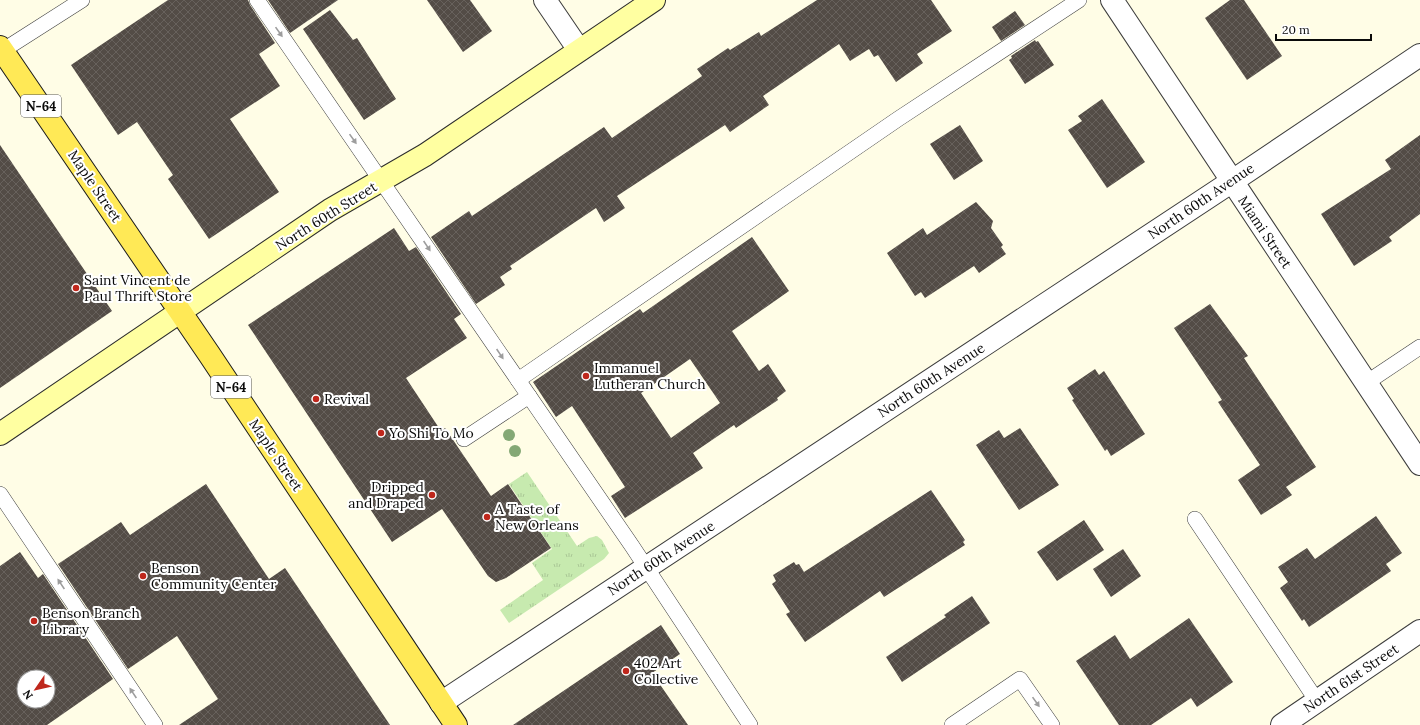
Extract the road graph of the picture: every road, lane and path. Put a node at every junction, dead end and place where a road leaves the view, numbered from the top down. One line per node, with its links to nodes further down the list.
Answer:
1 (82, 0): 7 (lane)
2 (257, 0): 10 (lane, one-way to 10)
3 (545, 0): 8 (street)
4 (654, 0): 8 (street, North 60th Street)
5 (1079, 0): 14 (lane)
6 (1112, 0): 11 (street, Miami Street)
7 (1, 49): 12 (main road, Maple Street / N-64)
8 (579, 50): 10 (street, North 60th Street)
9 (1420, 55): 11 (street, North 60th Avenue)
10 (382, 181): 12 (street, North 60th Street); 14 (lane, one-way to 14)
11 (1232, 182): 15 (street, Miami Street); 22 (street, North 60th Avenue)
12 (181, 312): 17 (street, North 60th Street); 25 (main road, Maple Street / N-64)
13 (1420, 347): 15 (lane)
14 (518, 380): 16 (lane)
15 (1366, 383): 19 (street, Miami Street)
16 (529, 396): 18 (lane); 22 (lane)
17 (0, 434)
18 (464, 439)
19 (1420, 464)
20 (0, 494): 26 (lane, one-way to 20)
21 (1195, 519): 24 (lane)
22 (646, 567): 25 (street, North 60th Avenue); 28 (lane)
23 (1420, 631): 24 (street, North 61st Street)
24 (1317, 701): 31 (street, North 61st Street)
25 (441, 703): 27 (main road, Maple Street / N-64)
26 (155, 725)
27 (456, 725)
28 (750, 725)
29 (952, 725): 30 (lane, one-way to 30)
30 (1052, 725)
31 (1282, 725)

